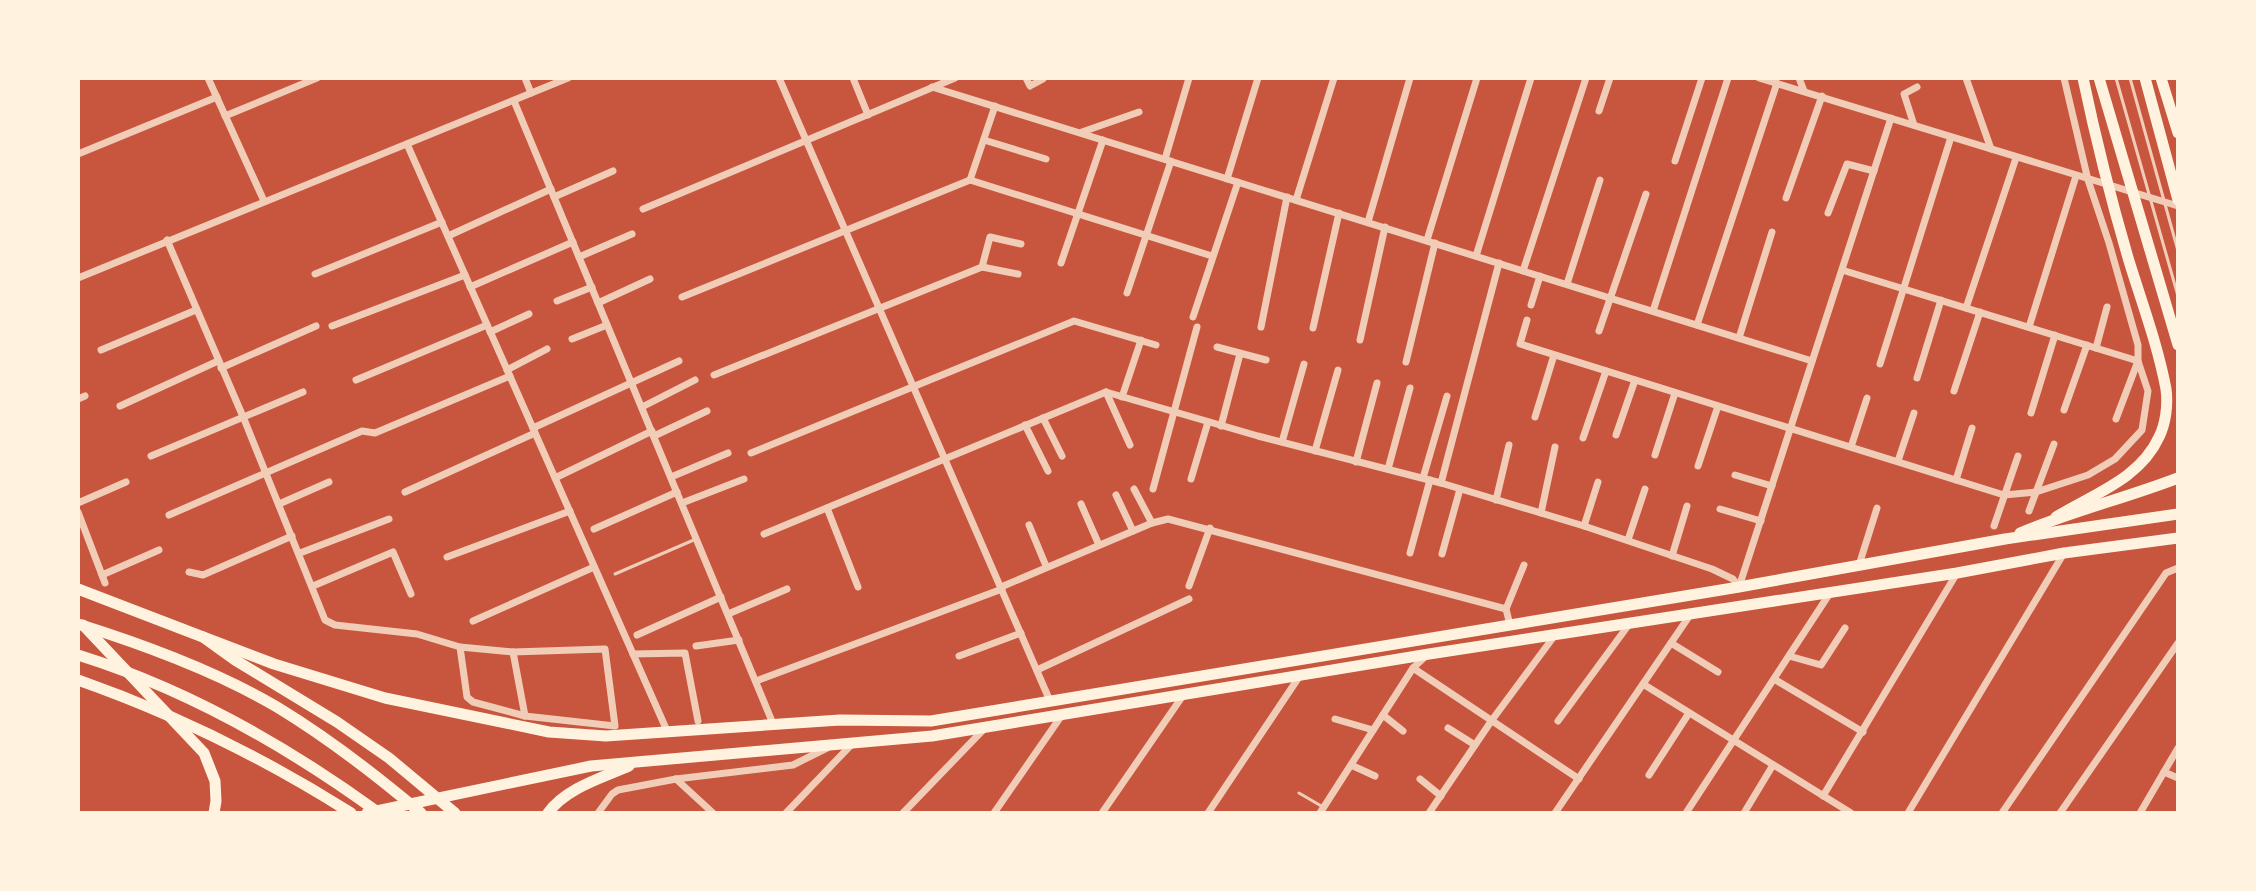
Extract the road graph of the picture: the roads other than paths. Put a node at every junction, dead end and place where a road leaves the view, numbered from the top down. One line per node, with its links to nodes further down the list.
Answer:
1 (208, 78): 36 (street)
2 (317, 78): 42 (street)
3 (525, 78): 34 (street)
4 (568, 78): 34 (street)
5 (779, 78): 50 (street)
6 (853, 78): 41 (street)
7 (953, 78): 31 (street)
8 (1026, 78): 29 (street)
9 (1189, 78): 56 (street)
10 (1258, 78): 61 (street)
11 (1334, 78): 69 (street)
12 (1410, 78): 77 (street)
13 (1477, 78): 86 (street)
14 (1531, 78): 90 (street)
15 (1586, 78): 96 (street)
16 (1610, 78): 39 (street)
17 (1702, 78): 57 (street)
18 (1728, 78): 119 (street)
19 (1759, 78): 30 (street)
20 (1799, 78): 33 (street)
21 (1966, 78): 52 (street)
22 (2064, 78): 64 (street)
23 (2083, 78): 252 (main road)
24 (2099, 78): 140 (main road)
25 (2116, 78): 108 (lane)
26 (2130, 78): 88 (lane)
27 (2145, 78): 71 (main road)
28 (2161, 78): 46 (main road)
29 (1043, 79)
30 (1777, 83): 33 (street); 125 (street)
31 (932, 87): 38 (street); 41 (street)
32 (1917, 87): 44 (street)
33 (1804, 91): 35 (street)
34 (531, 93): 37 (street)
35 (1822, 96): 43 (street); 68 (street)
36 (217, 97): 42 (street); 53 (street)
37 (514, 101): 51 (street); 66 (street)
38 (995, 106): 45 (street); 48 (street)
39 (1599, 111)
40 (1139, 112): 45 (street)
41 (868, 115): 50 (street)
42 (225, 116): 70 (street)
43 (1891, 118): 44 (street); 59 (street)
44 (1914, 125): 47 (street)
45 (1080, 133): 49 (street)
46 (2178, 133)
47 (1951, 137): 52 (street); 106 (street)
48 (984, 140): 55 (street); 62 (street)
49 (1103, 140): 56 (street); 75 (street)
50 (807, 141): 72 (street); 79 (street)
51 (407, 144): 70 (street); 76 (street)
52 (1991, 149): 54 (street)
53 (78, 154)
54 (2016, 158): 60 (street); 116 (street)
55 (1046, 159)
56 (1168, 160): 61 (street); 83 (street)
57 (1675, 161)
58 (613, 171): 66 (street)
59 (1874, 171): 74 (street); 95 (street)
60 (2076, 176): 64 (street); 130 (street)
61 (1227, 179): 65 (street)
62 (970, 180): 75 (street); 79 (street)
63 (1600, 180): 103 (street)
64 (2092, 181): 71 (street); 150 (street)
65 (1238, 182): 69 (street); 89 (street)
66 (552, 193): 82 (street); 85 (street)
67 (1646, 194): 110 (street)
68 (1786, 198)
69 (1292, 199): 73 (street); 129 (street)
70 (264, 201): 84 (street)
71 (2178, 203)
72 (643, 209)
73 (1339, 213): 77 (street); 132 (street)
74 (1828, 213)
75 (1077, 215): 83 (street); 92 (street)
76 (442, 222): 82 (street); 97 (street)
77 (1368, 222): 78 (street)
78 (1385, 227): 86 (street); 138 (street)
79 (846, 232): 109 (street); 117 (street)
80 (1772, 232): 135 (street)
81 (632, 234): 91 (street)
82 (448, 236): 99 (street)
83 (1147, 237): 89 (street); 107 (street)
84 (167, 240): 101 (street); 118 (street)
85 (573, 242): 91 (street); 104 (street)
86 (1431, 242): 90 (street); 151 (street)
87 (1021, 244): 94 (street)
88 (2178, 251)
89 (1212, 256): 122 (street)
90 (1476, 256): 93 (street)
91 (579, 257): 105 (street)
92 (1061, 263)
93 (1499, 263): 96 (street); 226 (street)
94 (982, 267): 98 (street); 117 (street)
95 (1842, 270): 106 (street); 149 (street)
96 (1523, 271): 100 (street)
97 (315, 274)
98 (1018, 274)
99 (465, 275): 104 (street); 127 (street)
100 (1540, 276): 103 (street); 114 (street)
101 (78, 278)
102 (650, 279): 113 (street)
103 (1567, 284): 110 (street)
104 (470, 287): 131 (street)
105 (592, 287): 112 (street); 113 (street)
106 (1902, 289): 111 (street); 154 (street)
107 (1127, 293)
108 (2178, 296)
109 (682, 297)
110 (1610, 298): 119 (street); 133 (street)
111 (1941, 300): 116 (street); 159 (street)
112 (557, 301)
113 (598, 303): 124 (street)
114 (1531, 305)
115 (2107, 307): 141 (street)
116 (1966, 308): 120 (street)
117 (880, 309): 158 (street); 165 (street)
118 (196, 310): 144 (street); 152 (street)
119 (1653, 311): 125 (street)
120 (1980, 312): 130 (street); 167 (street)
121 (529, 314): 131 (street)
122 (1193, 317)
123 (1527, 320): 146 (street)
124 (607, 325): 136 (street); 163 (street)
125 (1697, 325): 135 (street)
126 (316, 326): 152 (street)
127 (332, 326)
128 (1197, 327): 179 (street)
129 (1261, 327)
130 (2029, 327): 134 (street)
131 (489, 328): 157 (street); 160 (street)
132 (1313, 328)
133 (1599, 331)
134 (2055, 335): 141 (street); 181 (street)
135 (1739, 338): 149 (street)
136 (572, 339)
137 (1141, 340): 139 (street); 165 (street); 172 (street)
138 (1360, 340)
139 (1156, 345)
140 (2178, 345)
141 (2091, 346): 150 (street); 177 (street)
142 (1217, 347): 145 (street)
143 (547, 349): 157 (street)
144 (101, 350)
145 (1240, 354): 147 (street); 188 (street)
146 (1554, 355): 156 (street); 182 (street)
147 (1266, 360)
148 (679, 361): 163 (street)
149 (1812, 361): 189 (street)
150 (2138, 361): 185 (street); 234 (street)
151 (1406, 362)
152 (220, 364): 174 (street); 184 (street)
153 (1304, 364): 195 (street)
154 (1880, 364)
155 (1338, 370): 201 (street)
156 (1606, 371): 162 (street); 194 (street)
157 (508, 373): 191 (street); 214 (street)
158 (714, 375)
159 (1917, 378)
160 (356, 380)
161 (695, 380): 176 (street)
162 (1635, 380): 170 (street); 193 (street)
163 (632, 383): 176 (street); 191 (street)
164 (1377, 383): 210 (street)
165 (913, 386): 203 (street); 208 (street)
166 (1410, 388): 212 (street)
167 (1954, 391)
168 (303, 392): 184 (street)
169 (1106, 392): 172 (street); 183 (street); 197 (street)
170 (1675, 393): 175 (street); 204 (street)
171 (1447, 396): 221 (street)
172 (1122, 397): 179 (street)
173 (1867, 398): 200 (street)
174 (120, 406)
175 (1718, 406): 189 (street); 211 (street)
176 (642, 407): 192 (street)
177 (2064, 410)
178 (707, 411): 192 (street)
179 (1176, 413): 186 (street); 229 (street)
180 (1914, 413): 209 (street)
181 (2031, 413)
182 (1535, 417)
183 (1043, 418): 187 (street); 206 (street)
184 (244, 419): 205 (street); 214 (street)
185 (2116, 419)
186 (1208, 422): 188 (street); 220 (street)
187 (1025, 425): 208 (street); 213 (street)
188 (1221, 426): 195 (street)
189 (1790, 428): 200 (street); 227 (street)
190 (1972, 428): 222 (street)
191 (534, 430): 217 (street); 232 (street)
192 (653, 433): 216 (street); 217 (street)
193 (1616, 435)
194 (1583, 438)
195 (1282, 442): 201 (street)
196 (2054, 444): 234 (street)
197 (1130, 445)
198 (1509, 445): 237 (street)
199 (1555, 447): 249 (street)
200 (1851, 447): 209 (street)
201 (1315, 451): 210 (street)
202 (728, 453): 216 (street)
203 (751, 453)
204 (1655, 455)
205 (151, 456)
206 (1062, 456)
207 (2018, 456): 236 (street)
208 (945, 459): 243 (street); 290 (street)
209 (1898, 461): 222 (street)
210 (1356, 462): 212 (street)
211 (1698, 466)
212 (1388, 469): 221 (street)
213 (1048, 471)
214 (265, 474): 240 (street); 251 (street)
215 (1735, 475): 227 (street)
216 (671, 477): 233 (street)
217 (555, 478): 246 (street)
218 (2178, 478): 252 (main road)
219 (744, 479): 239 (street)
220 (1191, 479)
221 (1426, 479): 226 (street); 273 (street)
222 (1956, 480): 236 (street)
223 (126, 482): 238 (street)
224 (329, 482): 240 (street)
225 (1598, 482): 257 (street)
226 (1441, 483): 230 (street)
227 (1772, 486): 254 (street)
228 (1134, 489): 255 (street)
229 (1153, 489)
230 (1460, 489): 237 (street); 275 (street)
231 (1645, 489): 267 (street)
232 (405, 492)
233 (677, 492): 239 (street); 260 (street)
234 (2036, 492): 236 (street); 247 (street)
235 (1116, 495): 261 (street)
236 (2004, 495): 258 (street)
237 (1496, 500): 249 (street)
238 (78, 503)
239 (682, 503): 265 (street)
240 (279, 504): 263 (street)
241 (1081, 504): 269 (street)
242 (1687, 506): 276 (street)
243 (827, 508): 262 (street); 288 (street)
244 (1877, 508): 279 (street)
245 (1720, 509): 254 (street)
246 (570, 511): 277 (street); 281 (street)
247 (2029, 511)
248 (78, 512): 271 (street)
249 (1541, 513): 257 (street)
250 (2178, 514): 266 (main road)
251 (169, 515)
252 (2056, 517): 266 (main road)
253 (389, 519): 272 (street)
254 (1761, 521): 289 (street)
255 (1152, 523): 259 (street); 261 (street)
256 (1029, 525): 280 (street)
257 (1584, 526): 267 (street)
258 (1994, 526)
259 (1210, 528): 287 (street); 298 (street)
260 (594, 529)
261 (1133, 531): 269 (street)
262 (764, 534)
263 (292, 536): 272 (street); 283 (street)
264 (2178, 538): 268 (main road)
265 (697, 539): 285 (lane); 296 (street)
266 (2005, 539): 279 (main road)
267 (1628, 540): 276 (street)
268 (2146, 541): 270 (main road); 274 (main road)
269 (1099, 545): 280 (street)
270 (2178, 546)
271 (159, 550)
272 (300, 553): 286 (street)
273 (1410, 553)
274 (2064, 553): 284 (main road); 384 (street)
275 (1442, 554)
276 (1672, 556): 289 (street)
277 (447, 557)
278 (1524, 565): 298 (street)
279 (1859, 565): 289 (main road)
280 (1046, 566): 290 (street)
281 (594, 567): 301 (street); 316 (street)
282 (2177, 568): 385 (street)
283 (189, 572)
284 (1957, 573): 293 (main road); 344 (street)
285 (615, 574)
286 (313, 586): 294 (street); 314 (street)
287 (1189, 586)
288 (858, 587)
289 (1739, 587): 295 (main road)
290 (1001, 588): 306 (street); 327 (street)
291 (78, 589): 309 (main road)
292 (787, 589): 300 (street)
293 (1830, 593): 299 (main road); 320 (street)
294 (411, 594)
295 (1692, 594): 299 (main road); 304 (main road)
296 (721, 597): 300 (street); 308 (street)
297 (1189, 599): 322 (street)
298 (1506, 609): 304 (street)
299 (1691, 613): 303 (main road); 311 (street)
300 (728, 614): 310 (street)
301 (473, 621)
302 (78, 622): 365 (main road); 369 (main road)
303 (1631, 622): 307 (main road); 338 (street)
304 (1510, 625): 330 (main road)
305 (1845, 628): 320 (street)
306 (1021, 633): 319 (street); 322 (street)
307 (1555, 634): 317 (main road); 336 (street)
308 (637, 635)
309 (203, 637): 345 (main road); 370 (main road)
310 (739, 640): 313 (street); 327 (street)
311 (1671, 643): 323 (street); 328 (street)
312 (2178, 643): 386 (street)
313 (696, 646)
314 (460, 647): 315 (street); 333 (street)
315 (513, 652): 333 (street); 333 (street)
316 (633, 654): 337 (street); 345 (street)
317 (1429, 654): 321 (street); 324 (main road)
318 (78, 655): 368 (main road)
319 (959, 656)
320 (1789, 656): 325 (street)
321 (1413, 668): 332 (street); 336 (street)
322 (1037, 670): 330 (street)
323 (1718, 672)
324 (1301, 675): 329 (main road); 378 (street)
325 (1774, 679): 344 (street); 346 (street)
326 (78, 680): 366 (main road)
327 (756, 681): 339 (street)
328 (1643, 684): 331 (street); 360 (street)
329 (1184, 694): 334 (main road); 377 (street)
330 (1050, 701): 334 (main road); 339 (main road)
331 (1689, 713): 346 (street); 355 (street)
332 (1383, 715): 342 (street); 343 (street)
333 (525, 716)
334 (1057, 716): 340 (main road); 376 (street)
335 (1335, 719): 342 (street)
336 (1492, 720): 349 (street); 360 (street)
337 (698, 721)
338 (1558, 721)
339 (774, 726): 345 (main road)
340 (986, 727): 347 (main road); 375 (street)
341 (1448, 728): 349 (street)
342 (1373, 730): 352 (street)
343 (1403, 731)
344 (1863, 732): 363 (street)
345 (668, 733)
346 (1734, 741): 353 (street); 381 (street)
347 (853, 742): 348 (main road); 374 (street)
348 (833, 745): 351 (main road); 358 (street)
349 (1475, 745): 362 (street)
350 (2178, 748): 354 (street)
351 (642, 760): 367 (main road); 371 (main road)
352 (1351, 765): 356 (street); 364 (street)
353 (1773, 765): 363 (street); 382 (street)
354 (2164, 772): 357 (street); 387 (street)
355 (1649, 775)
356 (1375, 776)
357 (2178, 778)
358 (676, 779): 372 (street); 373 (street)
359 (1420, 779): 362 (street)
360 (1579, 779): 380 (street)
361 (1299, 793): 364 (lane)
362 (1441, 796): 379 (street)
363 (1823, 796): 383 (street)
364 (1321, 810)
365 (214, 813)
366 (351, 813)
367 (367, 813)
368 (379, 813)
369 (421, 813)
370 (455, 813)
371 (548, 813)
372 (598, 813)
373 (713, 813)
374 (786, 813)
375 (903, 813)
376 (994, 813)
377 (1102, 813)
378 (1208, 813)
379 (1429, 813)
380 (1555, 813)
381 (1686, 813)
382 (1744, 813)
383 (1851, 813)
384 (1908, 813)
385 (2002, 813)
386 (2060, 813)
387 (2140, 813)

